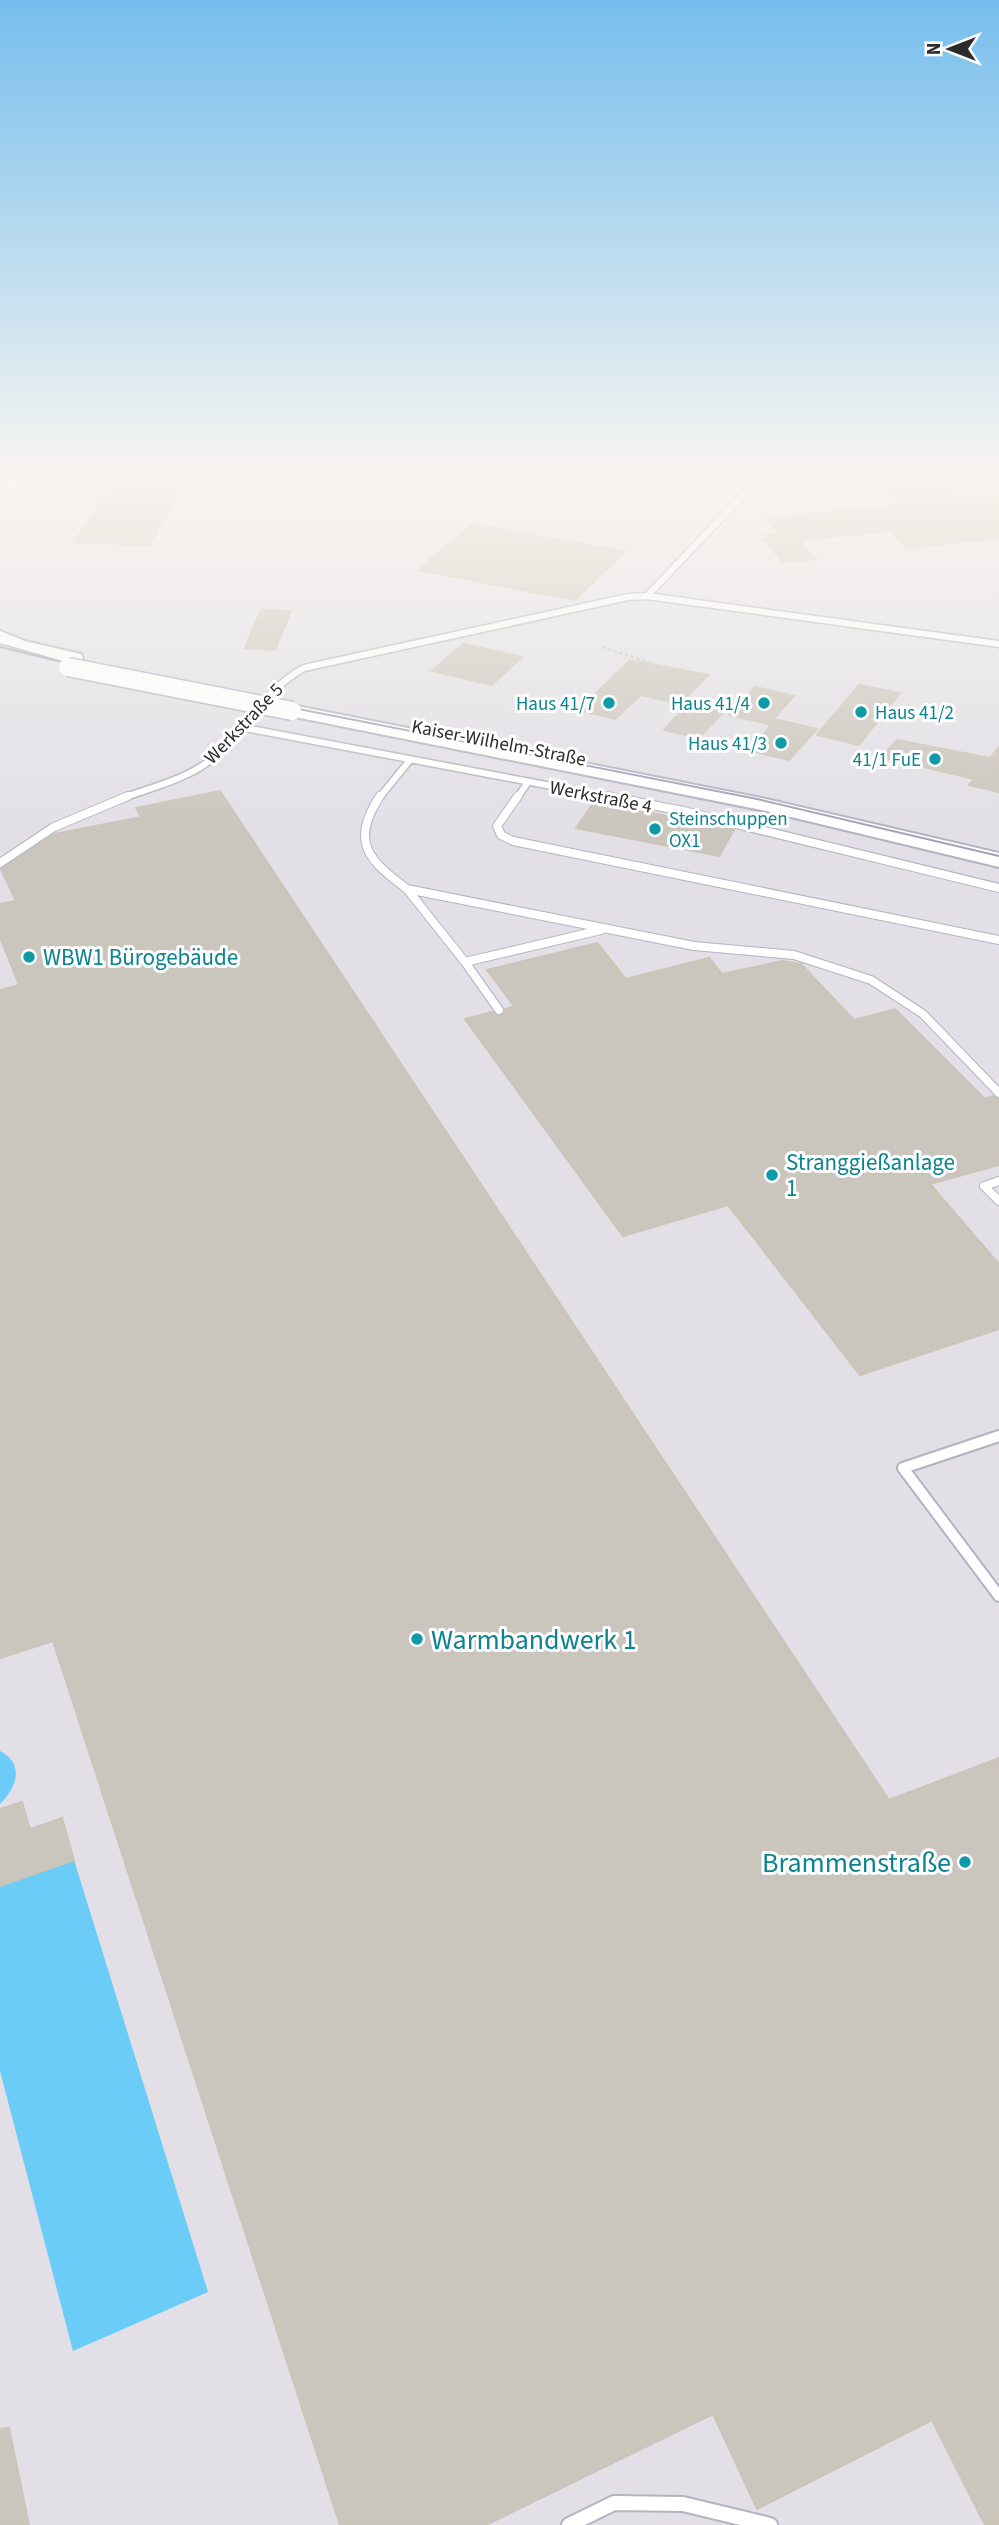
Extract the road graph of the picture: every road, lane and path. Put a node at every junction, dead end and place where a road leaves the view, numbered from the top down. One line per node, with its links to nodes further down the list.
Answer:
1 (650, 593): 2 (lane)
2 (647, 596): 4 (lane, Werkstraße 5); 10 (lane, Werkstraße 5)
3 (0, 636): 7 (main road, Kaiser-Wilhelm-Straße)
4 (999, 644)
5 (602, 647): 8 (path)
6 (0, 650): 7 (main road, Kaiser-Wilhelm-Straße)
7 (71, 662): 9 (main road, Kaiser-Wilhelm-Straße, bridge)
8 (630, 688)
9 (294, 707): 13 (main road, Kaiser-Wilhelm-Straße); 14 (main road, Kaiser-Wilhelm-Straße)
10 (240, 727): 11 (lane, Werkstraße 4); 15 (lane, Werkstraße 5)
11 (410, 760): 12 (lane, Werkstraße 4); 17 (lane)
12 (528, 782): 16 (lane, Werkstraße 4); 19 (lane)
13 (999, 848)
14 (999, 860)
15 (0, 863)
16 (999, 887)
17 (407, 889): 18 (lane); 20 (lane)
18 (605, 929): 20 (lane); 22 (lane)
19 (999, 940)
20 (465, 962): 21 (lane)
21 (499, 1010)
22 (999, 1093)
23 (999, 1181): 24 (lane)
24 (999, 1201)
25 (999, 1436): 26 (lane)
26 (999, 1596)
27 (569, 2525): 28 (lane)
28 (770, 2525)

